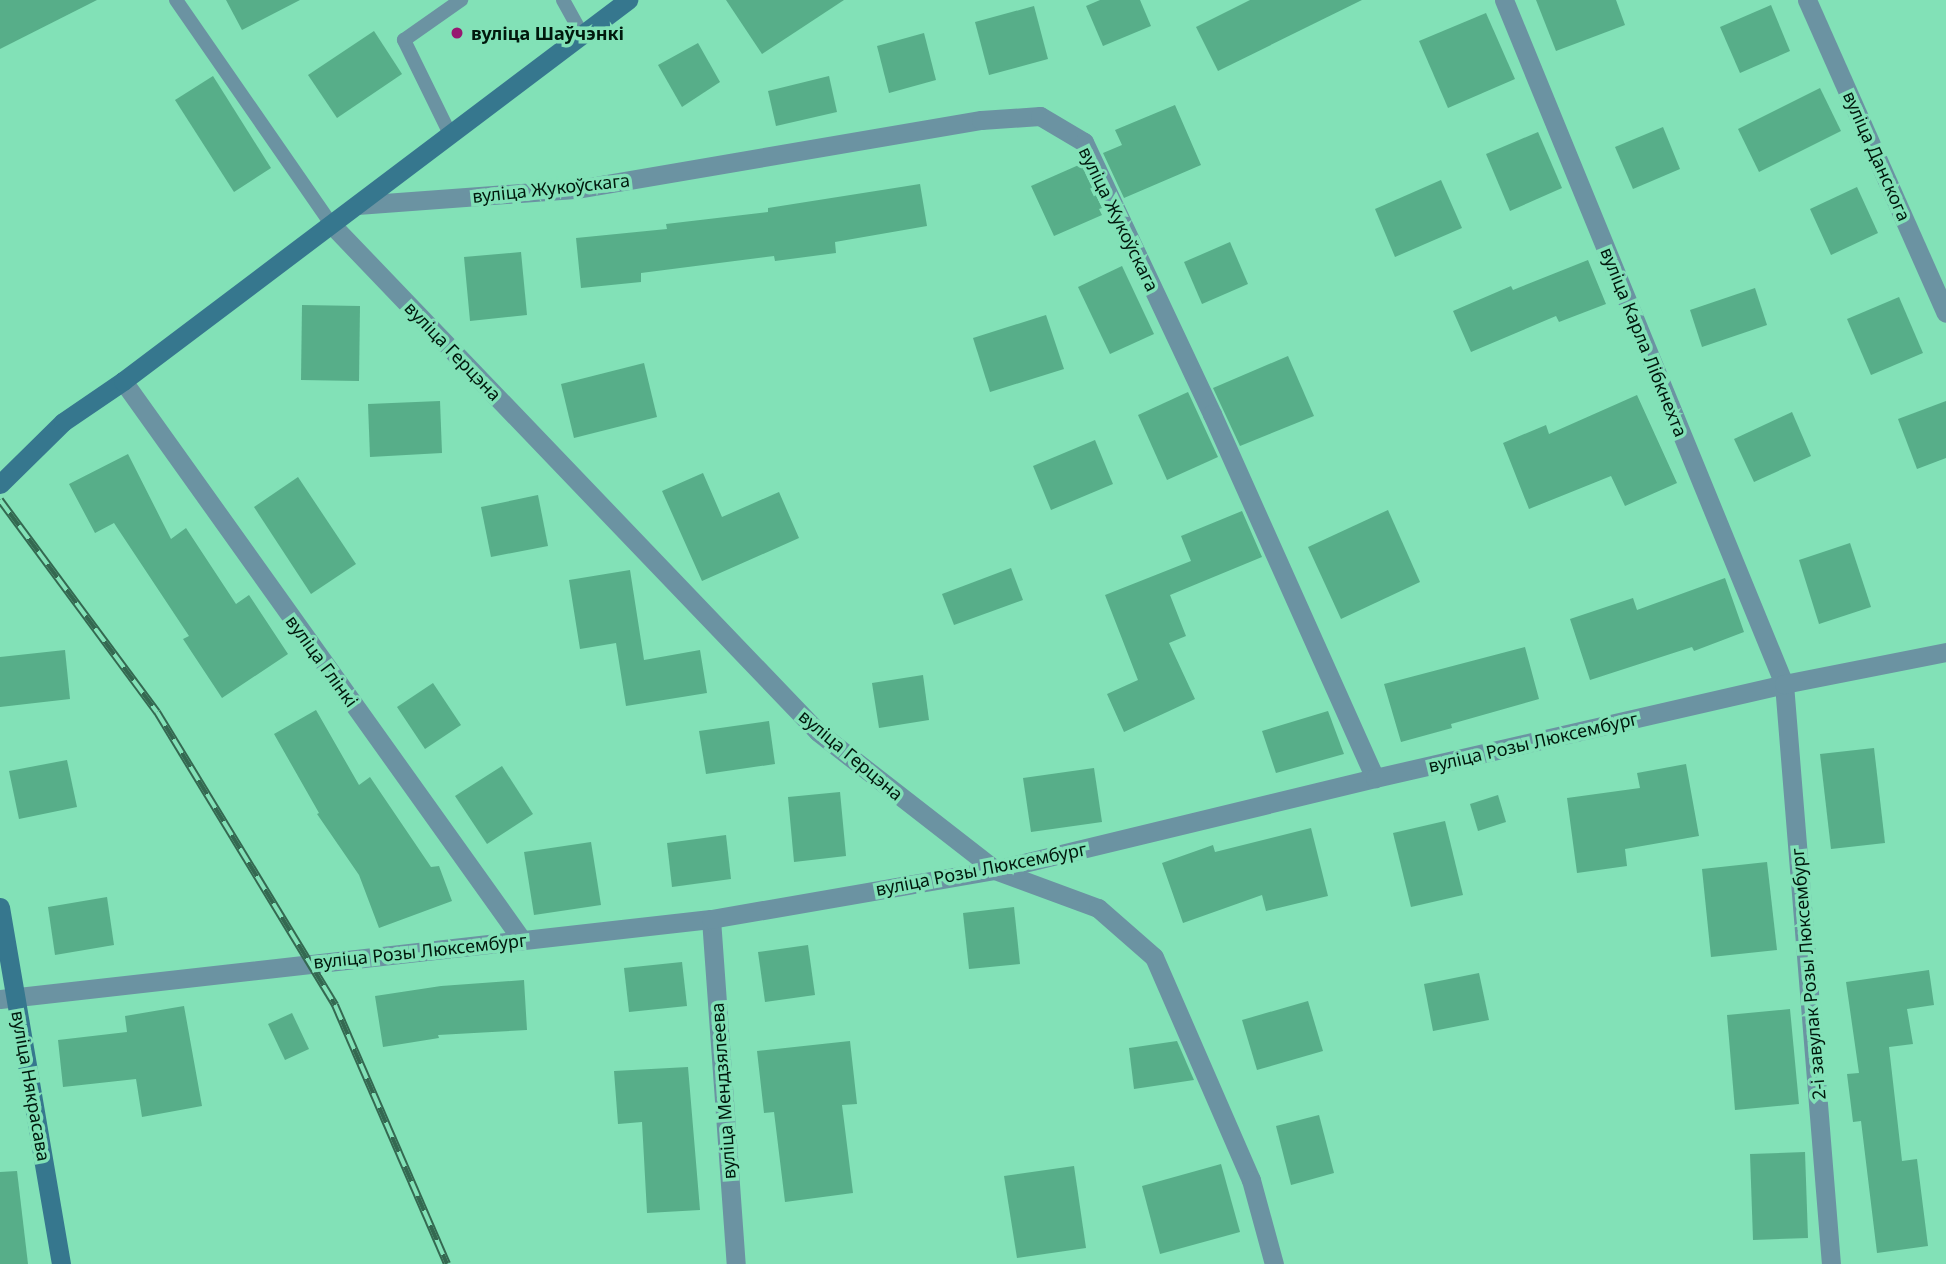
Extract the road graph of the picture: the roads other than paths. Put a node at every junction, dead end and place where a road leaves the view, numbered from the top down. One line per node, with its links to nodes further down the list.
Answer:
1 (176, 0): 10 (lane)
2 (461, 0): 8 (lane)
3 (563, 0): 7 (lane)
4 (628, 0): 7 (main road)
5 (1504, 0): 15 (street, вуліца Карла Лібкнехта)
6 (1807, 0): 11 (street, вуліца Данскога)
7 (582, 34): 8 (main road)
8 (450, 134): 9 (main road)
9 (357, 205): 10 (main road); 16 (street, вуліца Жукоўскага)
10 (332, 225): 12 (main road); 17 (street, вуліца Герцэна)
11 (1946, 313)
12 (123, 381): 13 (main road); 20 (street, вуліца Глінкі)
13 (0, 484)
14 (1946, 652): 15 (street, вуліца Розы Люксембург)
15 (1784, 684): 16 (street, вуліца Розы Люксембург); 25 (street, 2-і завулак Розы Люксембург)
16 (1375, 778): 17 (street, вуліца Розы Люксембург)
17 (995, 870): 19 (street, вуліца Розы Люксембург); 24 (street, вуліца Герцэна)
18 (0, 907): 21 (main road, вуліца Някрасава)
19 (711, 919): 20 (street, вуліца Розы Люксембург); 23 (street, вуліца Мендзялеева)
20 (522, 940): 21 (street, вуліца Розы Люксембург)
21 (8, 997): 22 (main road, вуліца Някрасава)
22 (61, 1264)
23 (736, 1264)
24 (1274, 1264)
25 (1831, 1264)

